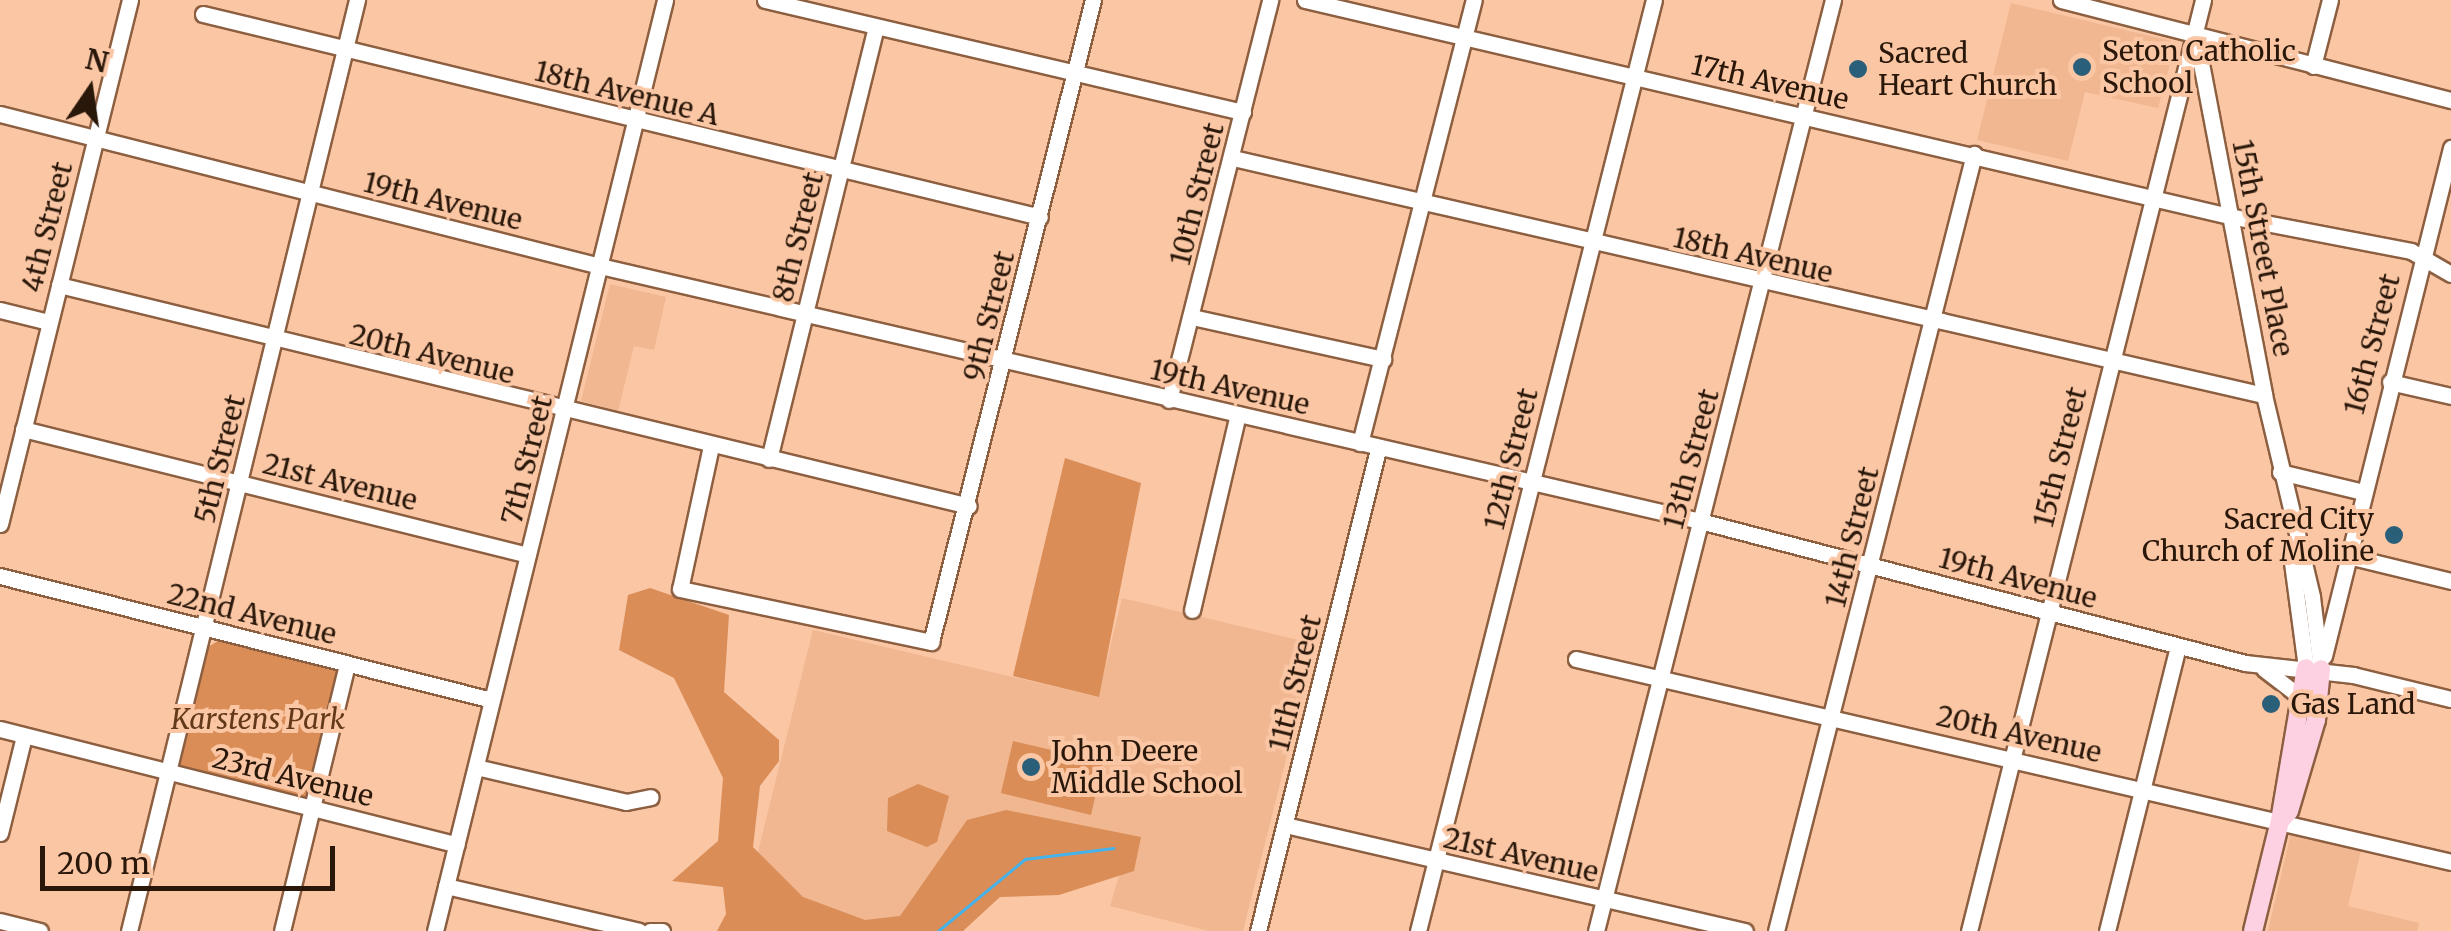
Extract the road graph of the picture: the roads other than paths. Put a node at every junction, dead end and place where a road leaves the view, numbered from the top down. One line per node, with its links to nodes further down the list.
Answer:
1 (130, 0): 29 (street, 4th Street)
2 (358, 0): 18 (street, 5th Street)
3 (665, 0): 28 (street, 7th Street)
4 (765, 0): 15 (street)
5 (1093, 0): 20 (street, 9th Street)
6 (1270, 0): 23 (street, 10th Street)
7 (1305, 0): 17 (street, 17th Avenue)
8 (1474, 0): 17 (street)
9 (1654, 0): 21 (street, 12th Street)
10 (1833, 0): 27 (street, 13th Street)
11 (2061, 0): 16 (street)
12 (2204, 0): 16 (street)
13 (2330, 0): 19 (street)
14 (203, 14): 18 (street, 18th Avenue A)
15 (876, 27): 20 (street); 33 (street, 8th Street)
16 (2195, 34): 19 (street); 24 (street, 15th Street); 25 (street, 15th Street Place)
17 (1464, 37): 21 (street, 17th Avenue); 36 (street)
18 (346, 50): 28 (street, 18th Avenue A); 34 (street, 5th Street)
19 (2313, 66): 22 (street)
20 (1075, 72): 23 (street); 37 (street, 9th Street)
21 (1635, 76): 27 (street, 17th Avenue); 39 (street, 12th Street)
22 (2451, 100)
23 (1243, 112): 32 (street, 10th Street)
24 (2174, 112): 25 (street); 35 (street, 15th Street)
25 (2208, 112): 38 (street, 15th Street Place)
26 (0, 114): 29 (street, 19th Avenue)
27 (1802, 116): 31 (street, 17th Avenue); 43 (street, 13th Street)
28 (636, 122): 33 (street, 18th Avenue A); 41 (street, 7th Street)
29 (94, 139): 34 (street, 19th Avenue); 44 (street, 4th Street)
30 (2451, 148): 40 (street, 16th Street)
31 (1974, 154): 35 (street, 17th Avenue); 48 (street, 14th Street)
32 (1233, 158): 36 (street, 18th Avenue); 47 (street, 10th Street)
33 (841, 170): 37 (street, 18th Avenue A); 46 (street, 8th Street)
34 (311, 194): 41 (street, 19th Avenue); 50 (street, 5th Street)
35 (2151, 197): 38 (street, 17th Avenue); 53 (street, 15th Street)
36 (1423, 203): 39 (street, 18th Avenue); 51 (street)
37 (1040, 216): 52 (street, 9th Street)
38 (2229, 216): 40 (street, 17th Avenue); 55 (street, 15th Street Place)
39 (1592, 242): 43 (street, 18th Avenue); 66 (street, 12th Street)
40 (2422, 260): 42 (street, 17th Avenue); 54 (street, 16th Street)
41 (600, 266): 46 (street, 19th Avenue); 58 (street, 7th Street)
42 (2451, 274)
43 (1763, 284): 48 (street, 18th Avenue); 71 (street, 13th Street)
44 (59, 285): 49 (street, 4th Street); 50 (street, 20th Avenue)
45 (0, 310): 49 (street)
46 (804, 314): 52 (street, 19th Avenue); 64 (street, 8th Street)
47 (1192, 317): 51 (street); 57 (street, 10th Street)
48 (1932, 321): 53 (street, 18th Avenue); 75 (street, 14th Street)
49 (49, 322): 60 (street, 4th Street)
50 (275, 340): 58 (street, 20th Avenue); 67 (street, 5th Street)
51 (1382, 359): 61 (street)
52 (1004, 361): 57 (street, 19th Avenue); 70 (street, 9th Street)
53 (2110, 361): 55 (street, 18th Avenue); 79 (street, 15th Street)
54 (2390, 382): 56 (street); 68 (street, 16th Street)
55 (2264, 395): 65 (street, 15th Street Place)
56 (2451, 396)
57 (1169, 400): 59 (street, 19th Avenue)
58 (564, 413): 62 (street, 20th Avenue); 73 (street, 7th Street)
59 (1238, 414): 61 (street, 19th Avenue); 78 (street)
60 (23, 429): 67 (street, 21st Avenue); 69 (street, 4th Street)
61 (1360, 442): 63 (street, 19th Avenue)
62 (711, 446): 64 (street, 20th Avenue); 70 (street, 9th Street)
63 (1379, 447): 66 (street, 19th Avenue); 102 (street, 11th Street)
64 (768, 458): 70 (street, 20th Avenue)
65 (2280, 472): 68 (street); 81 (street, 15th Street Place); 87 (street, 15th Street Place)
66 (1530, 482): 71 (street, 19th Avenue); 105 (street, 12th Street)
67 (240, 483): 73 (street, 21st Avenue); 80 (street, 5th Street)
68 (2363, 492): 74 (street, 16th Street)
69 (3, 500): 72 (street, 4th Street)
70 (969, 506)
71 (1700, 521): 75 (street, 19th Avenue); 88 (street, 13th Street)
72 (0, 524)
73 (528, 555): 91 (street, 7th Street)
74 (2348, 556): 77 (street); 87 (street, 16th Street)
75 (1870, 565): 79 (street, 19th Avenue); 92 (street, 14th Street)
76 (0, 576): 80 (street, 22nd Avenue)
77 (2451, 581)
78 (1192, 610)
79 (2047, 612): 82 (street, 19th Avenue); 95 (street, 15th Street)
80 (203, 628): 84 (street, 22nd Avenue); 97 (street, 5th Street)
81 (2304, 628): 86 (street); 87 (street, 15th Street Place)
82 (2178, 646): 85 (street, 19th Avenue); 98 (street)
83 (1576, 659): 88 (street, 20th Avenue)
84 (348, 664): 91 (street, 22nd Avenue); 100 (street)
85 (2256, 665): 86 (street, 19th Avenue); 89 (street)
86 (2274, 667): 87 (street, 19th Avenue)
87 (2313, 668): 89 (main road, 15th Street Place); 90 (street, 19th Avenue); 101 (main road)
88 (1660, 678): 92 (street, 20th Avenue); 108 (street, 13th Street)
89 (2302, 699): 101 (main road, 15th Street Place)
90 (2451, 699)
91 (492, 700): 96 (street, 7th Street)
92 (1831, 717): 95 (street, 20th Avenue); 121 (street, 14th Street)
93 (0, 730): 94 (street, 23rd Avenue)
94 (24, 736): 97 (street, 23rd Avenue); 103 (street)
95 (2011, 758): 98 (street, 20th Avenue); 122 (street, 15th Street)
96 (476, 767): 99 (street); 104 (street, 7th Street)
97 (168, 772): 100 (street, 23rd Avenue); 111 (street, 5th Street)
98 (2142, 788): 101 (street, 20th Avenue); 123 (street)
99 (650, 797)
100 (312, 808): 104 (street, 23rd Avenue); 112 (street)
101 (2280, 821): 106 (street, 20th Avenue); 124 (main road)
102 (1285, 825): 105 (street, 21st Avenue); 117 (street, 11th Street)
103 (0, 832)
104 (457, 845): 107 (street, 7th Street)
105 (1436, 860): 108 (street, 21st Avenue); 118 (street, 12th Street)
106 (2451, 862)
107 (446, 886): 113 (street, 7th Street); 114 (street)
108 (1604, 900): 119 (street, 13th Street); 120 (street, 21st Avenue)
109 (0, 921): 110 (street)
110 (40, 931)
111 (129, 931)
112 (282, 931)
113 (435, 931)
114 (639, 931)
115 (650, 931): 116 (street)
116 (662, 931)
117 (1258, 931)
118 (1418, 931)
119 (1596, 931)
120 (1746, 931)
121 (1776, 931)
122 (1970, 931)
123 (2107, 931)
124 (2252, 931)

